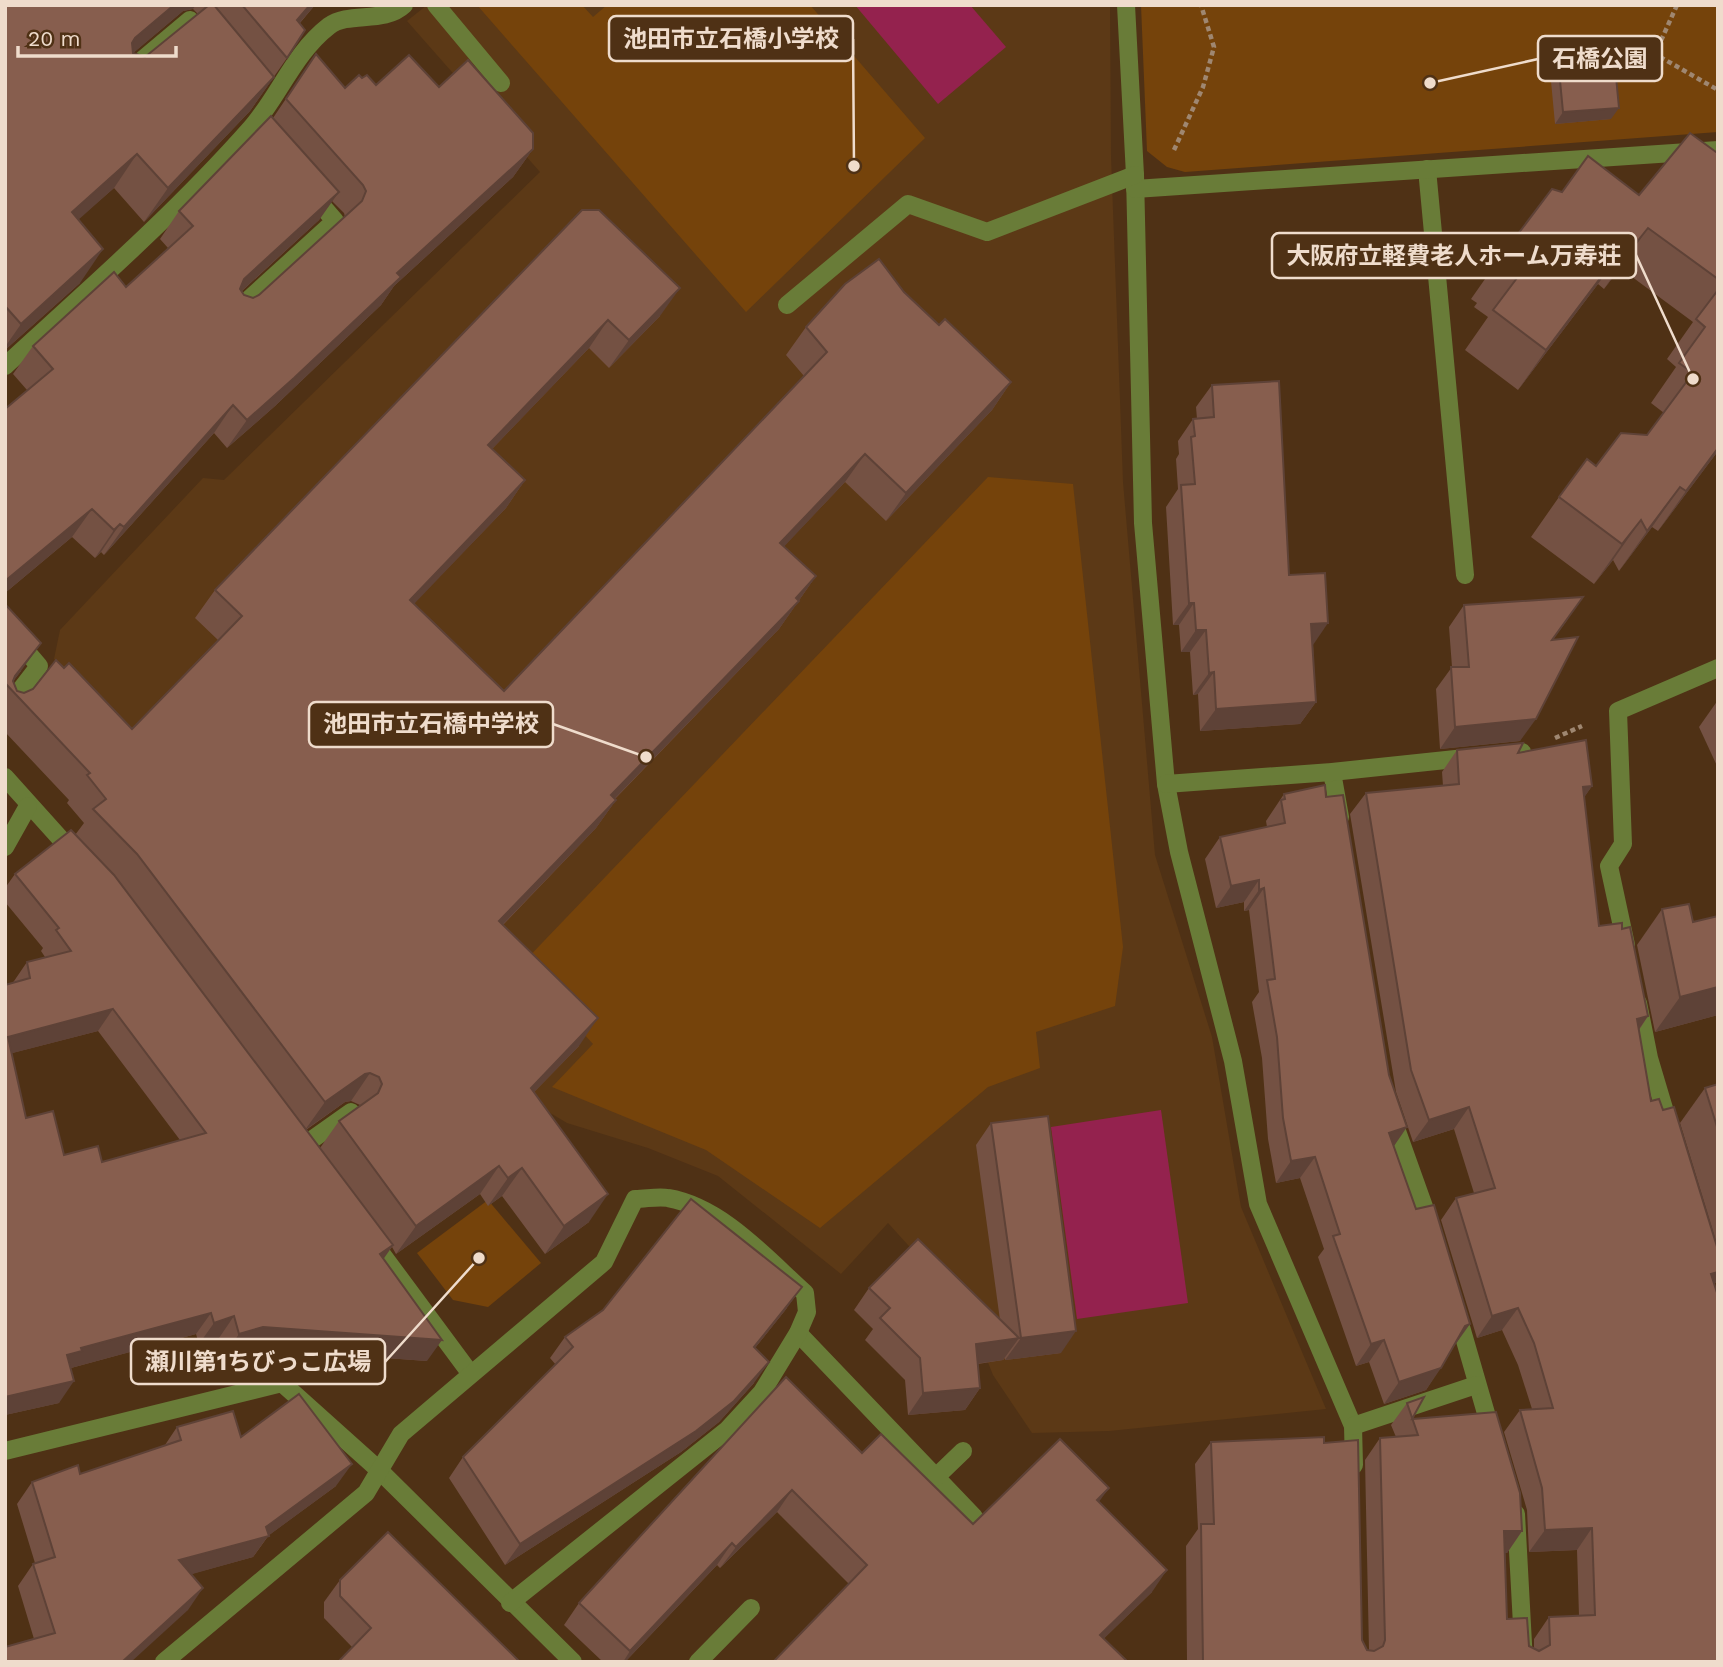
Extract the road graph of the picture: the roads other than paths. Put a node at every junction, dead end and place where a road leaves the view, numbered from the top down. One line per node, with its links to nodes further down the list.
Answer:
1 (404, 5): 13 (street)
2 (436, 5): 6 (street)
3 (1126, 5): 10 (street)
4 (215, 50): 5 (street)
5 (119, 79)
6 (501, 83)
7 (1718, 150): 8 (street)
8 (1427, 169): 10 (street); 14 (street)
9 (294, 174): 12 (street)
10 (1135, 182): 11 (street); 21 (street)
11 (787, 305)
12 (232, 315)
13 (5, 366)
14 (1465, 575)
15 (5, 626): 17 (street)
16 (1718, 668): 29 (street)
17 (5, 710)
18 (1522, 752): 19 (street)
19 (1332, 772): 21 (street); 23 (street)
20 (5, 777): 22 (street)
21 (1166, 784): 36 (street)
22 (28, 806): 24 (street); 25 (street)
23 (1343, 839)
24 (5, 847)
25 (90, 871)
26 (1385, 1095): 31 (street)
27 (351, 1112): 28 (street)
28 (303, 1146)
29 (1677, 1152)
30 (359, 1222): 34 (street)
31 (1439, 1250)
32 (1450, 1291): 35 (street)
33 (797, 1334): 34 (street); 41 (street); 45 (street)
34 (470, 1373): 40 (street)
35 (1476, 1385): 36 (street); 37 (street)
36 (1353, 1426): 42 (street)
37 (1496, 1449)
38 (5, 1451): 40 (street)
39 (963, 1451): 41 (street)
40 (379, 1470): 45 (street); 47 (street)
41 (936, 1477): 44 (street)
42 (1354, 1481)
43 (1512, 1500): 50 (street)
44 (974, 1517)
45 (510, 1603): 48 (street)
46 (751, 1608): 49 (street)
47 (164, 1662)
48 (573, 1662)
49 (698, 1662)
50 (1524, 1662)

